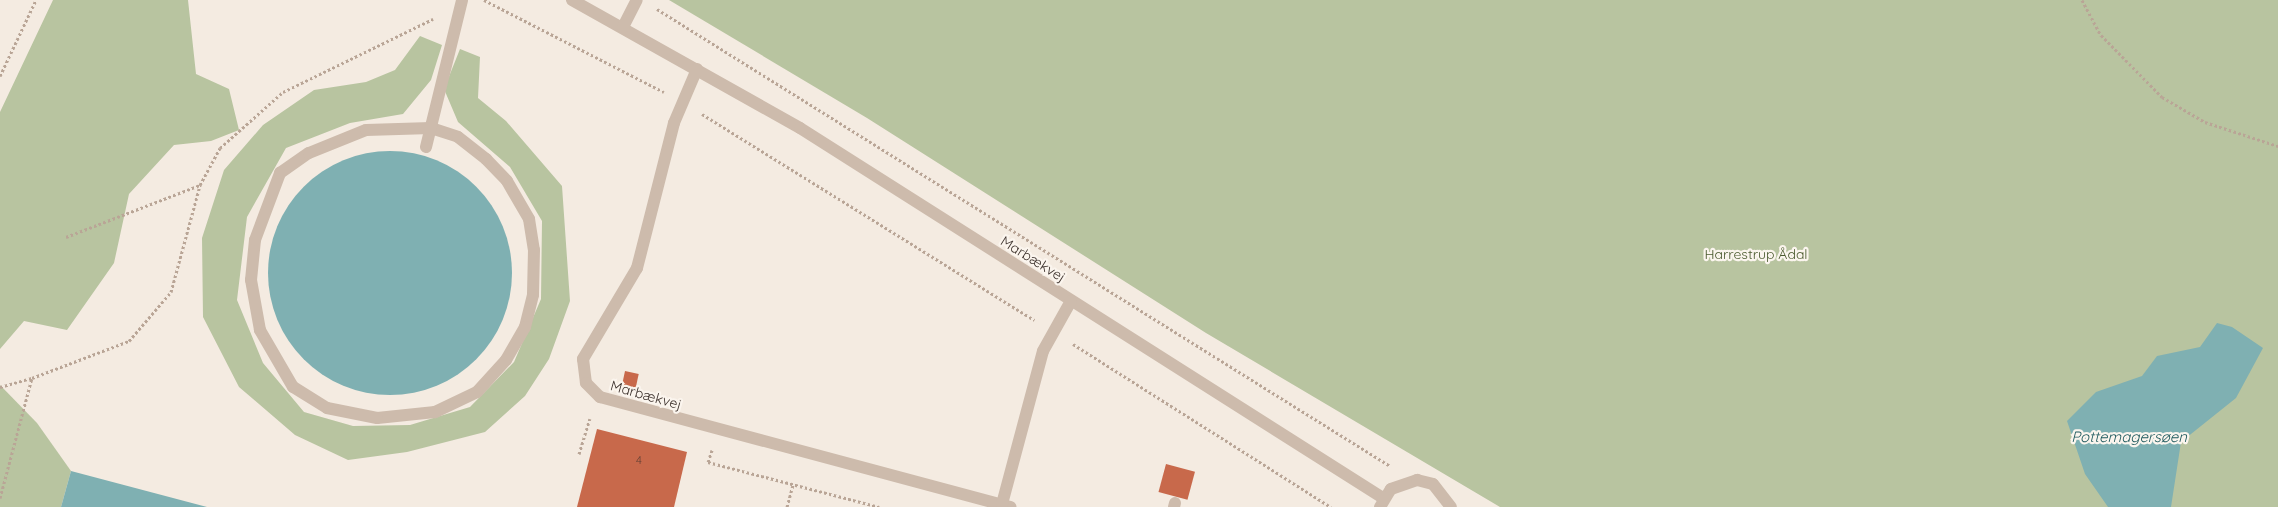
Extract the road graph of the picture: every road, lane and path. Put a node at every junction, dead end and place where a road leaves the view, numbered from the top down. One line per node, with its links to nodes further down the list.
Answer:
1 (36, 0): 10 (path)
2 (484, 0): 11 (path)
3 (572, 0): 8 (street, Marbækvej)
4 (636, 0): 8 (street)
5 (2082, 0): 13 (path)
6 (650, 5): 24 (path)
7 (460, 6): 12 (street); 15 (path)
8 (623, 27): 9 (street, Marbækvej)
9 (697, 69): 11 (street, Marbækvej); 17 (street, Marbækvej)
10 (0, 76)
11 (682, 102): 18 (path); 28 (street, Marbækvej)
12 (431, 128): 12 (street); 14 (street)
13 (2278, 146)
14 (426, 147)
15 (200, 184): 16 (path); 19 (path)
16 (66, 237)
17 (1072, 301): 18 (street, Marbækvej); 27 (street, Marbækvej)
18 (1051, 330): 28 (street, Marbækvej); 31 (path)
19 (32, 378): 20 (path); 26 (path)
20 (0, 387)
21 (597, 420): 23 (path)
22 (703, 447): 30 (path)
23 (579, 454)
24 (1402, 482): 27 (street); 32 (street)
25 (794, 484): 29 (path)
26 (0, 498)
27 (1381, 503)
28 (1006, 506)
29 (787, 507)
30 (879, 507)
31 (1331, 507)
32 (1451, 507)

